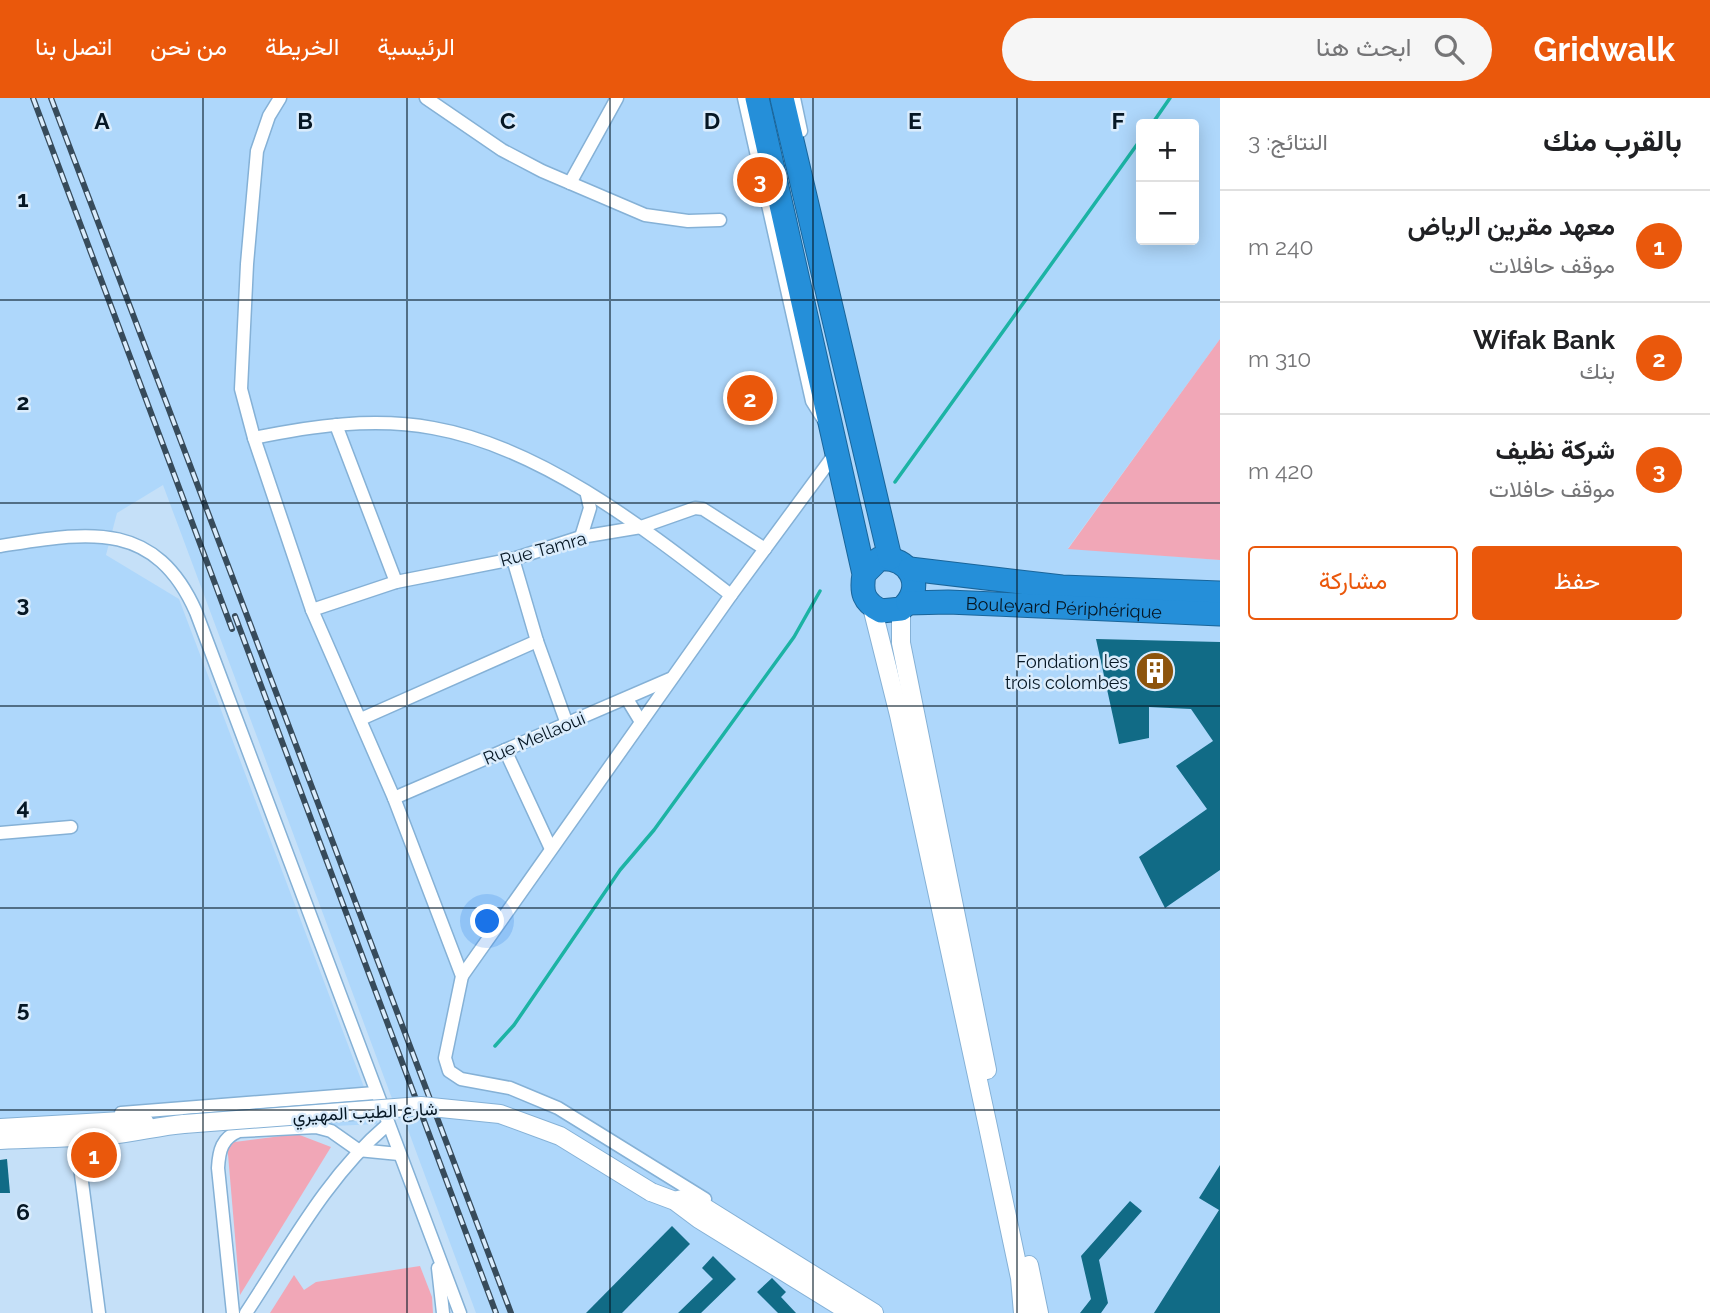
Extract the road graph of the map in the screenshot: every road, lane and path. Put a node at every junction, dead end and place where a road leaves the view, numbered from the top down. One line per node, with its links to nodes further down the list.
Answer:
1 (280, 98): 11 (street)
2 (426, 98): 8 (street)
3 (617, 98): 8 (street)
4 (744, 98): 12 (street)
5 (757, 98): 12 (highway)
6 (782, 98): 14 (highway)
7 (794, 98): 14 (street)
8 (570, 183): 9 (street)
9 (720, 220)
10 (336, 425): 11 (street); 13 (street); 24 (street)
11 (254, 438): 29 (street)
12 (835, 442): 19 (street); 23 (highway)
13 (587, 495): 15 (street); 17 (street)
14 (876, 505): 16 (highway)
15 (641, 527): 17 (street, Rue Tamra); 19 (street, Rue Tamra); 26 (street)
16 (883, 528): 21 (highway); 22 (highway)
17 (581, 537): 20 (street, Rue Tamra)
18 (0, 546): 43 (street)
19 (765, 549): 26 (street)
20 (513, 559): 24 (street, Rue Tamra); 31 (street)
21 (900, 564): 22 (highway, Boulevard Périphérique); 23 (highway); 27 (highway)
22 (955, 573): 25 (highway, Boulevard Périphérique)
23 (863, 574): 28 (highway)
24 (396, 582): 29 (street, Rue Tamra)
25 (1220, 593)
26 (731, 595): 32 (street)
27 (904, 606): 28 (highway); 30 (highway, Boulevard Périphérique); 61 (street)
28 (872, 607): 60 (street)
29 (312, 610): 34 (street)
30 (1220, 614)
31 (537, 640): 34 (street); 36 (street)
32 (673, 677): 33 (street, Rue Mellaoui); 35 (street)
33 (628, 699): 35 (street); 36 (street, Rue Mellaoui)
34 (361, 719): 38 (street)
35 (641, 722): 41 (street)
36 (567, 724): 37 (street, Rue Mellaoui)
37 (505, 750): 38 (street, Rue Mellaoui); 41 (street)
38 (394, 798): 42 (street)
39 (71, 827): 40 (street)
40 (0, 833)
41 (551, 849): 42 (street)
42 (462, 976): 51 (street)
43 (375, 1093): 44 (street); 46 (street)
44 (387, 1125): 48 (street); 49 (street)
45 (0, 1128): 46 (street)
46 (74, 1130): 47 (street); 50 (street, شارع الطيب المهيري, bridge); 53 (street)
47 (0, 1140)
48 (358, 1150): 49 (street); 54 (street); 55 (street)
49 (399, 1154): 52 (street)
50 (675, 1201): 51 (street); 58 (street)
51 (721, 1218): 59 (street)
52 (437, 1254): 56 (street); 57 (street)
53 (99, 1313)
54 (233, 1313)
55 (246, 1313)
56 (443, 1313)
57 (460, 1313)
58 (851, 1313)
59 (874, 1313)
60 (1023, 1313)
61 (1039, 1313)

